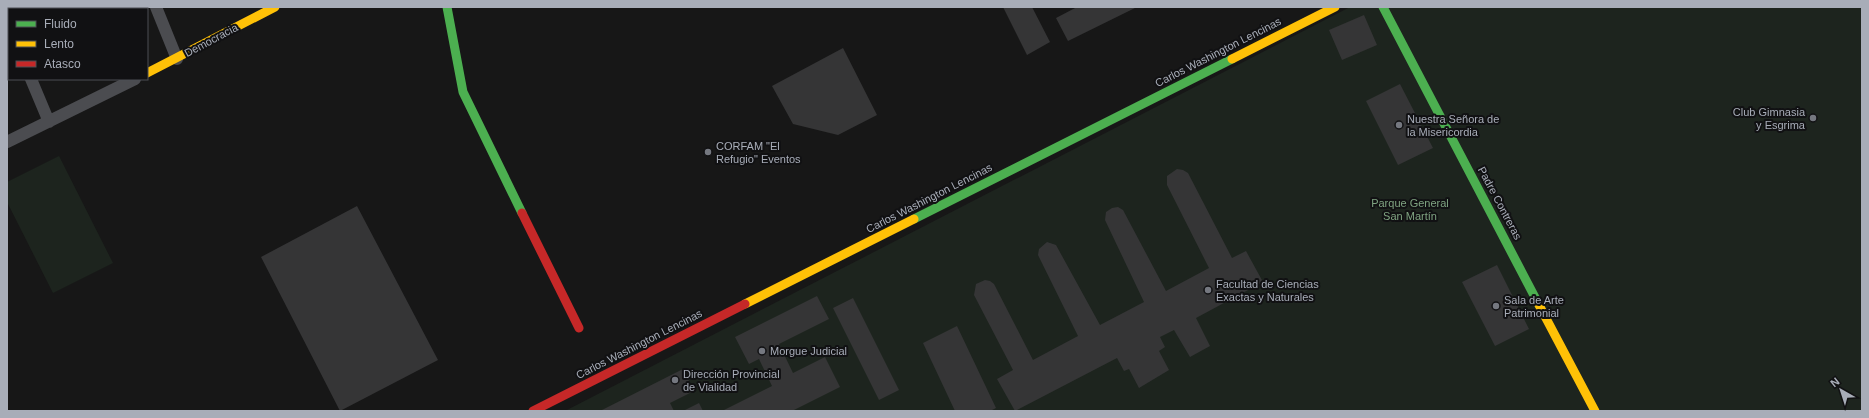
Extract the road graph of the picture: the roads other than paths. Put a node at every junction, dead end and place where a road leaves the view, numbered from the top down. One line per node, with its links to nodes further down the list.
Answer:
1 (156, 7): 6 (street)
2 (275, 7): 6 (street, Democracia)
3 (447, 7): 12 (street)
4 (1335, 7): 13 (street, Carlos Washington Lencinas)
5 (1383, 7): 14 (street, Padre Contreras)
6 (177, 59): 7 (street, Democracia)
7 (148, 73)
8 (31, 80): 10 (street)
9 (133, 80): 10 (street)
10 (48, 122): 11 (street)
11 (7, 142)
12 (580, 328)
13 (533, 411)
14 (1595, 411)

